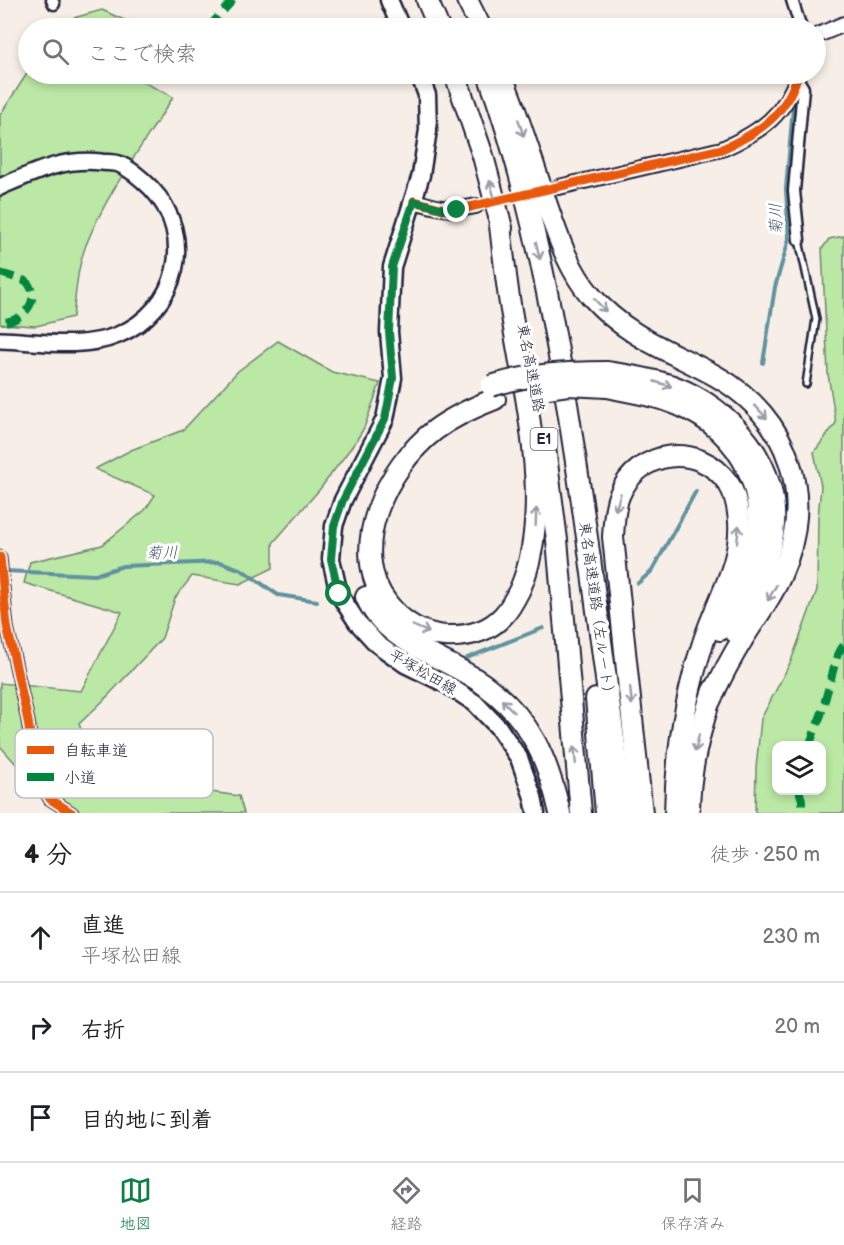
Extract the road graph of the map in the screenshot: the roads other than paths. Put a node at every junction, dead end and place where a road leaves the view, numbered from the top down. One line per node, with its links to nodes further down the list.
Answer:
1 (389, 0): 6 (main road)
2 (427, 0): 7 (highway)
3 (460, 0): 8 (highway)
4 (467, 0): 9 (highway)
5 (792, 0): 10 (street)
6 (397, 18)
7 (435, 18)
8 (467, 18)
9 (476, 18)
10 (798, 18)
11 (844, 24): 12 (street)
12 (826, 32)
13 (423, 84): 21 (main road, 平塚松田線)
14 (458, 84): 23 (highway, 東名高速道路 / E1, one-way to 14)
15 (491, 84): 29 (highway, 東名高速道路 / E1, one-way to 29)
16 (504, 84): 32 (highway, one-way to 32)
17 (793, 84): 20 (street)
18 (801, 84): 24 (street)
19 (0, 187): 25 (main road)
20 (559, 187)
21 (414, 201): 22 (street); 37 (main road, 平塚松田線)
22 (476, 206)
23 (500, 217): 28 (highway, one-way to 23); 39 (highway, 東名高速道路 / E1, one-way to 23)
24 (799, 240): 27 (lane)
25 (0, 340)
26 (606, 380): 28 (highway, bridge); 32 (highway, one-way to 32); 34 (highway)
27 (806, 384)
28 (493, 392): 38 (highway, one-way to 28)
29 (568, 410): 40 (highway, E1); 41 (highway, 東名高速道路（左ルート） / E1)
30 (0, 557): 31 (street)
31 (3, 624): 33 (street)
32 (710, 701): 44 (highway, one-way to 44)
33 (29, 729)
34 (683, 731): 42 (highway, one-way to 42); 43 (highway)
35 (49, 798): 36 (street)
36 (72, 813)
37 (536, 813)
38 (560, 813)
39 (581, 813)
40 (606, 813)
41 (624, 813)
42 (642, 813)
43 (675, 813)
44 (689, 813)

